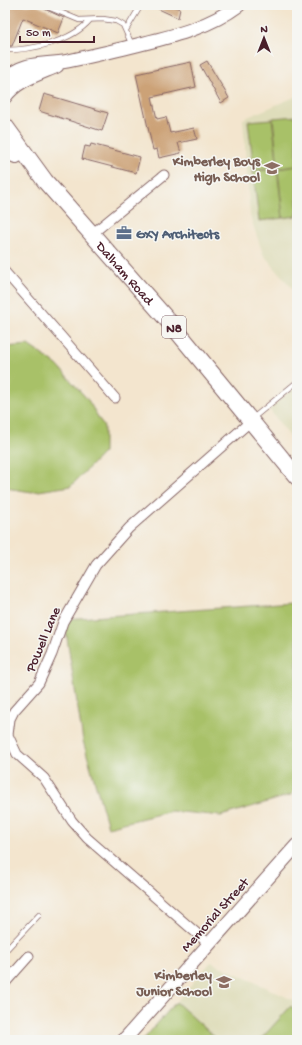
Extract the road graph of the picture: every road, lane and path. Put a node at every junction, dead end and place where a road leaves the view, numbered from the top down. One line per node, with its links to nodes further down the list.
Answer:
1 (43, 5): 4 (lane)
2 (141, 5): 5 (lane)
3 (239, 5): 6 (street)
4 (90, 20): 5 (lane); 7 (lane)
5 (126, 30): 6 (lane)
6 (133, 46): 8 (street)
7 (5, 50)
8 (66, 61): 9 (street); 10 (street)
9 (5, 79)
10 (5, 97)
11 (5, 126): 14 (highway, Dalham Road / N8)
12 (9, 149): 14 (highway, Dalham Road / N8)
13 (164, 175): 15 (street)
14 (45, 181): 15 (highway, Dalham Road / N8)
15 (92, 234): 19 (highway, Dalham Road / N8)
16 (5, 272): 18 (street)
17 (297, 382): 19 (lane)
18 (115, 398)
19 (251, 421): 20 (highway, Dalham Road / N8); 23 (street, Powell Lane)
20 (297, 477)
21 (297, 845): 23 (street, Memorial Street)
22 (39, 915): 24 (lane)
23 (209, 944): 27 (street, Memorial Street)
24 (5, 952)
25 (29, 956): 26 (street)
26 (5, 983)
27 (124, 1040)

